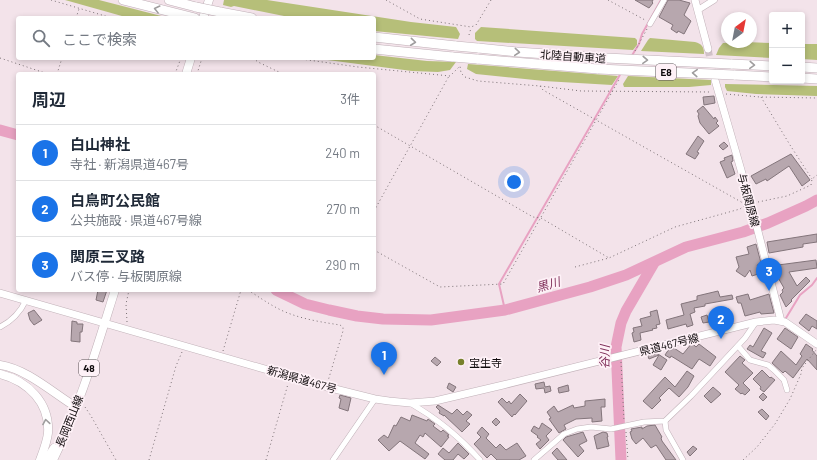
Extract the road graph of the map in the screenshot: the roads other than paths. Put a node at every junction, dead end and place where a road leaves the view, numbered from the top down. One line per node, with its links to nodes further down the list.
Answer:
1 (123, 0): 8 (highway, one-way to 1)
2 (169, 0): 10 (highway, bridge)
3 (209, 0): 9 (main road)
4 (664, 0): 11 (street)
5 (695, 0): 7 (main road)
6 (714, 0): 7 (street)
7 (698, 10): 14 (main road)
8 (185, 16)
9 (204, 16)
10 (241, 16)
11 (650, 24)
12 (376, 37): 16 (highway, 北陸自動車道 / E8, one-way to 16, bridge)
13 (376, 49): 20 (highway, 北陸自動車道 / E8, one-way to 13, bridge)
14 (708, 49)
15 (190, 60): 19 (main road)
16 (769, 66)
17 (805, 67): 18 (highway)
18 (817, 68)
19 (187, 72)
20 (769, 77)
21 (805, 78): 22 (highway)
22 (817, 79)
23 (715, 80): 27 (main road, 与板関原線)
24 (114, 292): 29 (main road, 長岡西山線 / 48)
25 (0, 293): 26 (main road, 新潟県道467号)
26 (26, 300): 29 (main road, 新潟県道467号); 30 (street)
27 (781, 321): 28 (main road, 県道467号線); 31 (main road, 県道467号線)
28 (756, 322): 32 (street); 33 (main road, 県道467号線)
29 (105, 323): 37 (main road, 新潟県道467号); 39 (main road, 長岡西山線 / 48)
30 (0, 327)
31 (817, 344)
32 (738, 346): 36 (street); 40 (street)
33 (608, 359): 38 (main road, 新潟県道467号)
34 (0, 365): 39 (main road)
35 (0, 374): 41 (main road, one-way to 35)
36 (787, 390)
37 (375, 399): 38 (main road, 新潟県道467号); 44 (street)
38 (410, 403): 45 (street)
39 (76, 408): 42 (main road, 48); 43 (main road, 長岡西山線 / 48)
40 (665, 421): 46 (street); 47 (street)
41 (40, 460)
42 (46, 460)
43 (53, 460)
44 (333, 460)
45 (480, 460)
46 (534, 460)
47 (683, 460)

